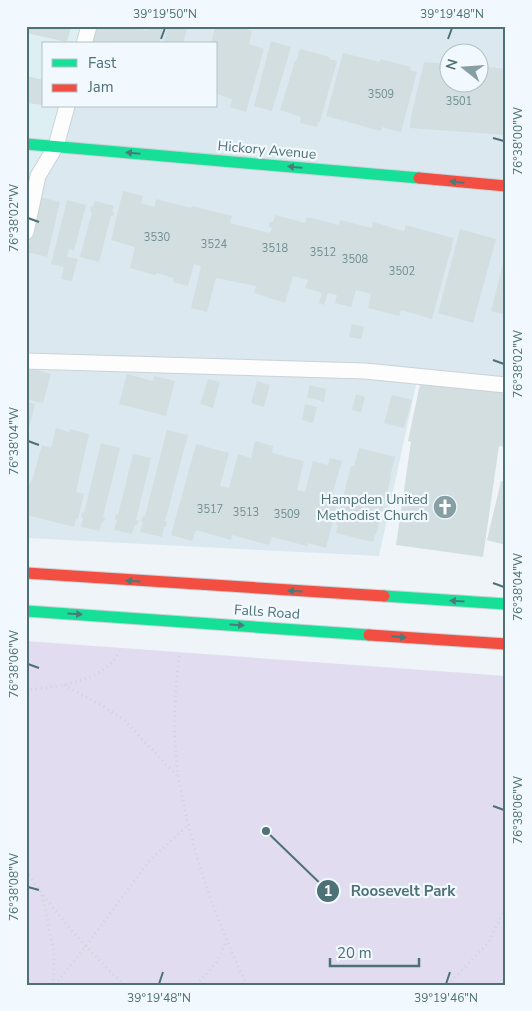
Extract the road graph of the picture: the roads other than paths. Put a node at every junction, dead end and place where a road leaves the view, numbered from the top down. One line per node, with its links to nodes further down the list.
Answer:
1 (89, 26): 2 (lane)
2 (85, 42)
3 (66, 108): 5 (lane)
4 (26, 144): 5 (main road, Hickory Avenue)
5 (56, 146): 6 (main road, Hickory Avenue, one-way to 5); 7 (lane)
6 (506, 186)
7 (26, 232)
8 (26, 361): 9 (lane)
9 (506, 385)
10 (26, 573): 11 (main road, Falls Road, one-way to 10)
11 (506, 604)
12 (26, 611): 13 (main road, Falls Road, one-way to 13)
13 (506, 644)

